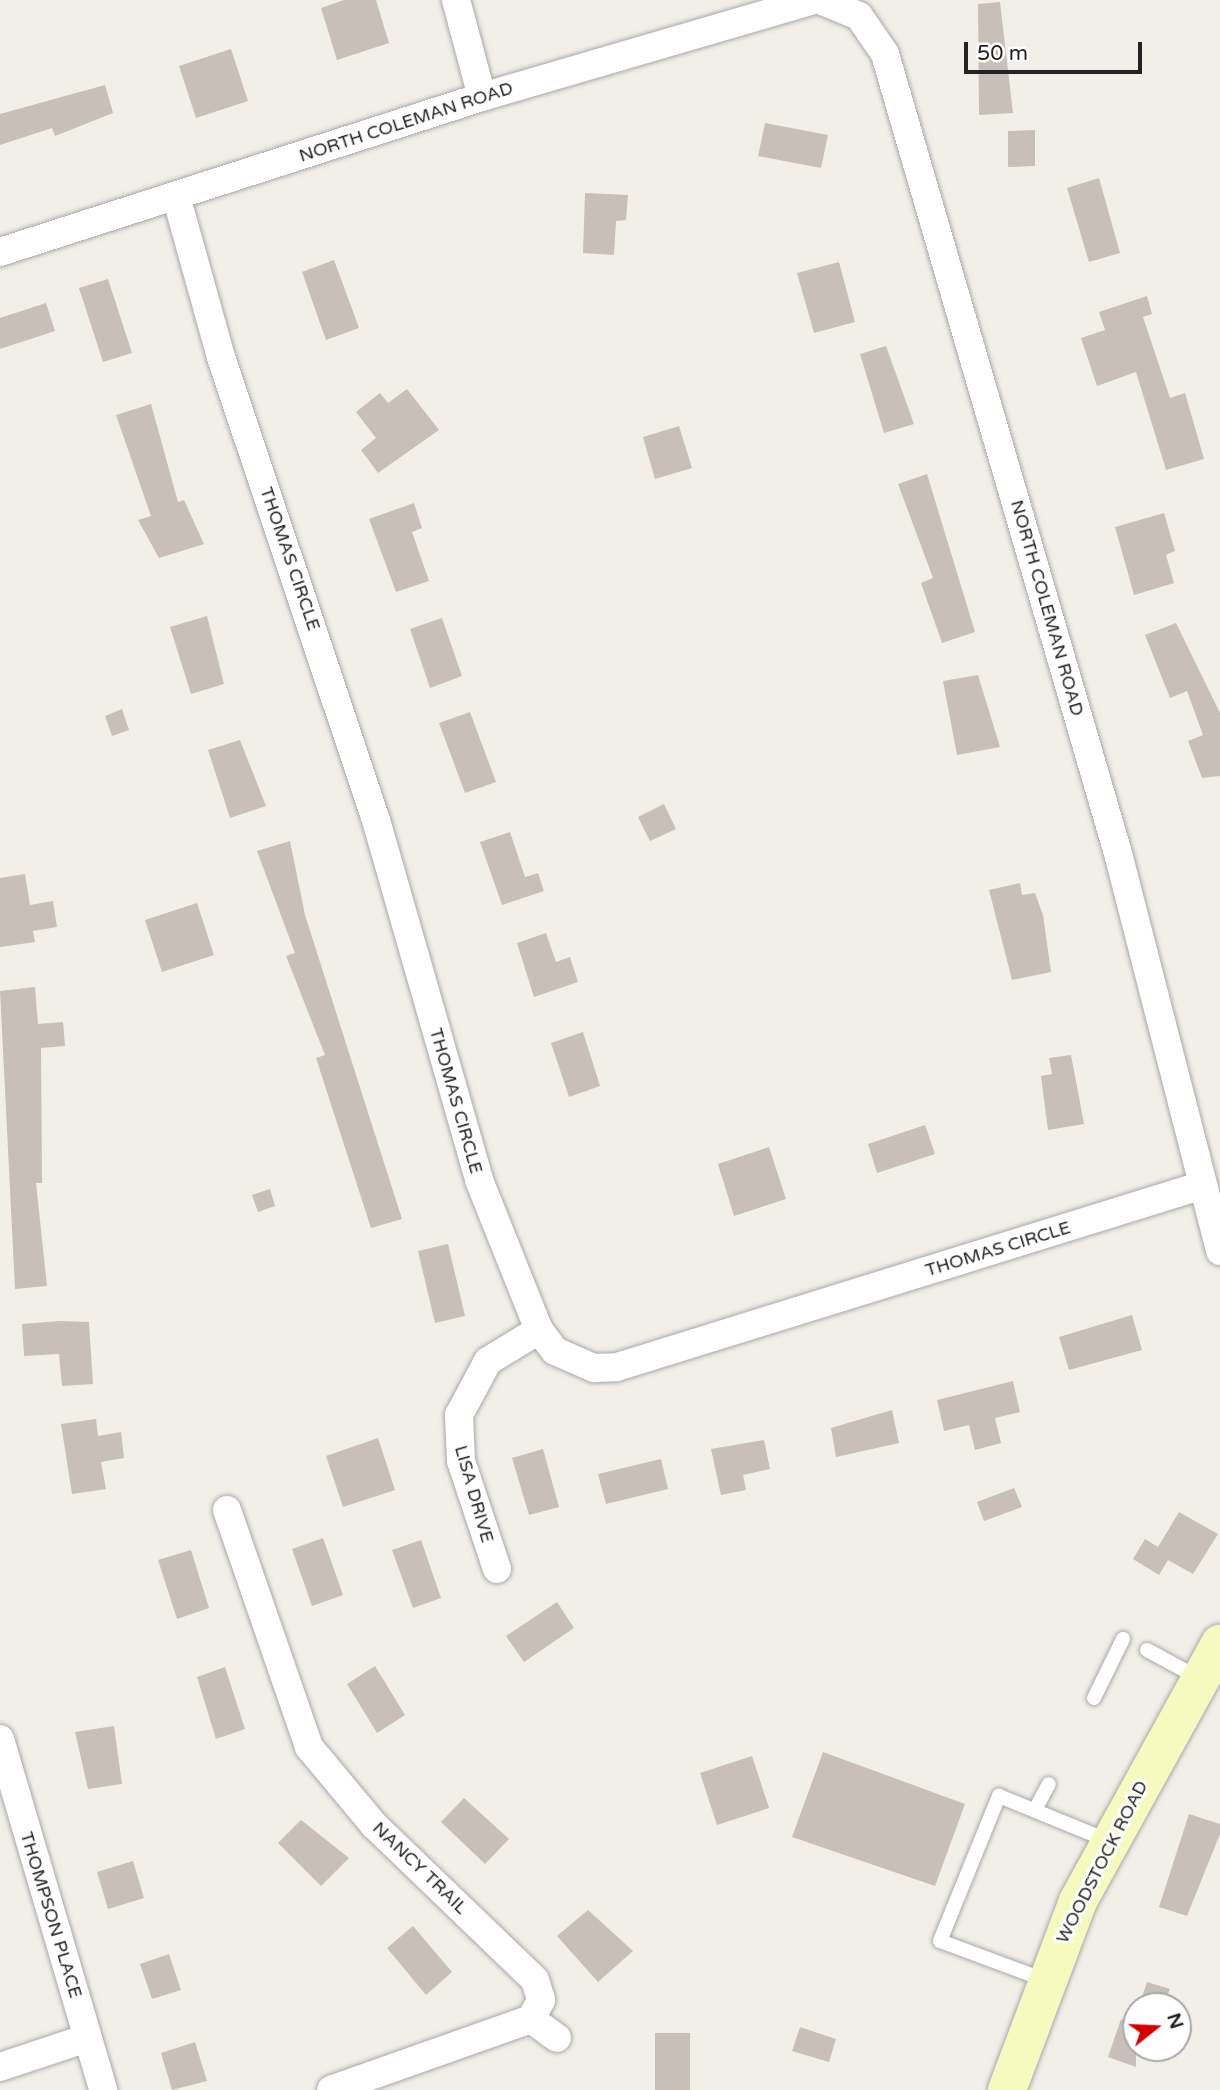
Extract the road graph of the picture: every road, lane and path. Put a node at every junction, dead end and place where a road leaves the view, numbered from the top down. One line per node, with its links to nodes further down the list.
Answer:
1 (456, 0): 3 (street)
2 (828, 1): 3 (street, NORTH COLEMAN ROAD); 6 (street, NORTH COLEMAN ROAD)
3 (482, 97): 4 (street, NORTH COLEMAN ROAD)
4 (176, 196): 5 (street, NORTH COLEMAN ROAD); 8 (street, THOMAS CIRCLE)
5 (0, 252)
6 (1200, 1186): 7 (street, NORTH COLEMAN ROAD); 8 (street, THOMAS CIRCLE)
7 (1220, 1251)
8 (539, 1331): 10 (street, LISA DRIVE)
9 (227, 1510): 21 (street, NANCY TRAIL)
10 (497, 1569)
11 (1123, 1639): 15 (lane)
12 (1220, 1644): 14 (street, WOODSTOCK ROAD)
13 (1147, 1650): 14 (lane)
14 (1200, 1678): 19 (street, WOODSTOCK ROAD)
15 (1094, 1698)
16 (0, 1739): 22 (street, THOMPSON PLACE)
17 (1049, 1784): 18 (lane)
18 (1036, 1808): 19 (lane); 20 (lane)
19 (1109, 1841): 20 (street, WOODSTOCK ROAD)
20 (1045, 1980): 27 (street, WOODSTOCK ROAD)
21 (531, 2018): 23 (street); 26 (street)
22 (87, 2038): 24 (street); 25 (street, THOMPSON PLACE)
23 (557, 2039)
24 (0, 2067)
25 (103, 2090)
26 (331, 2090)
27 (1007, 2090)

